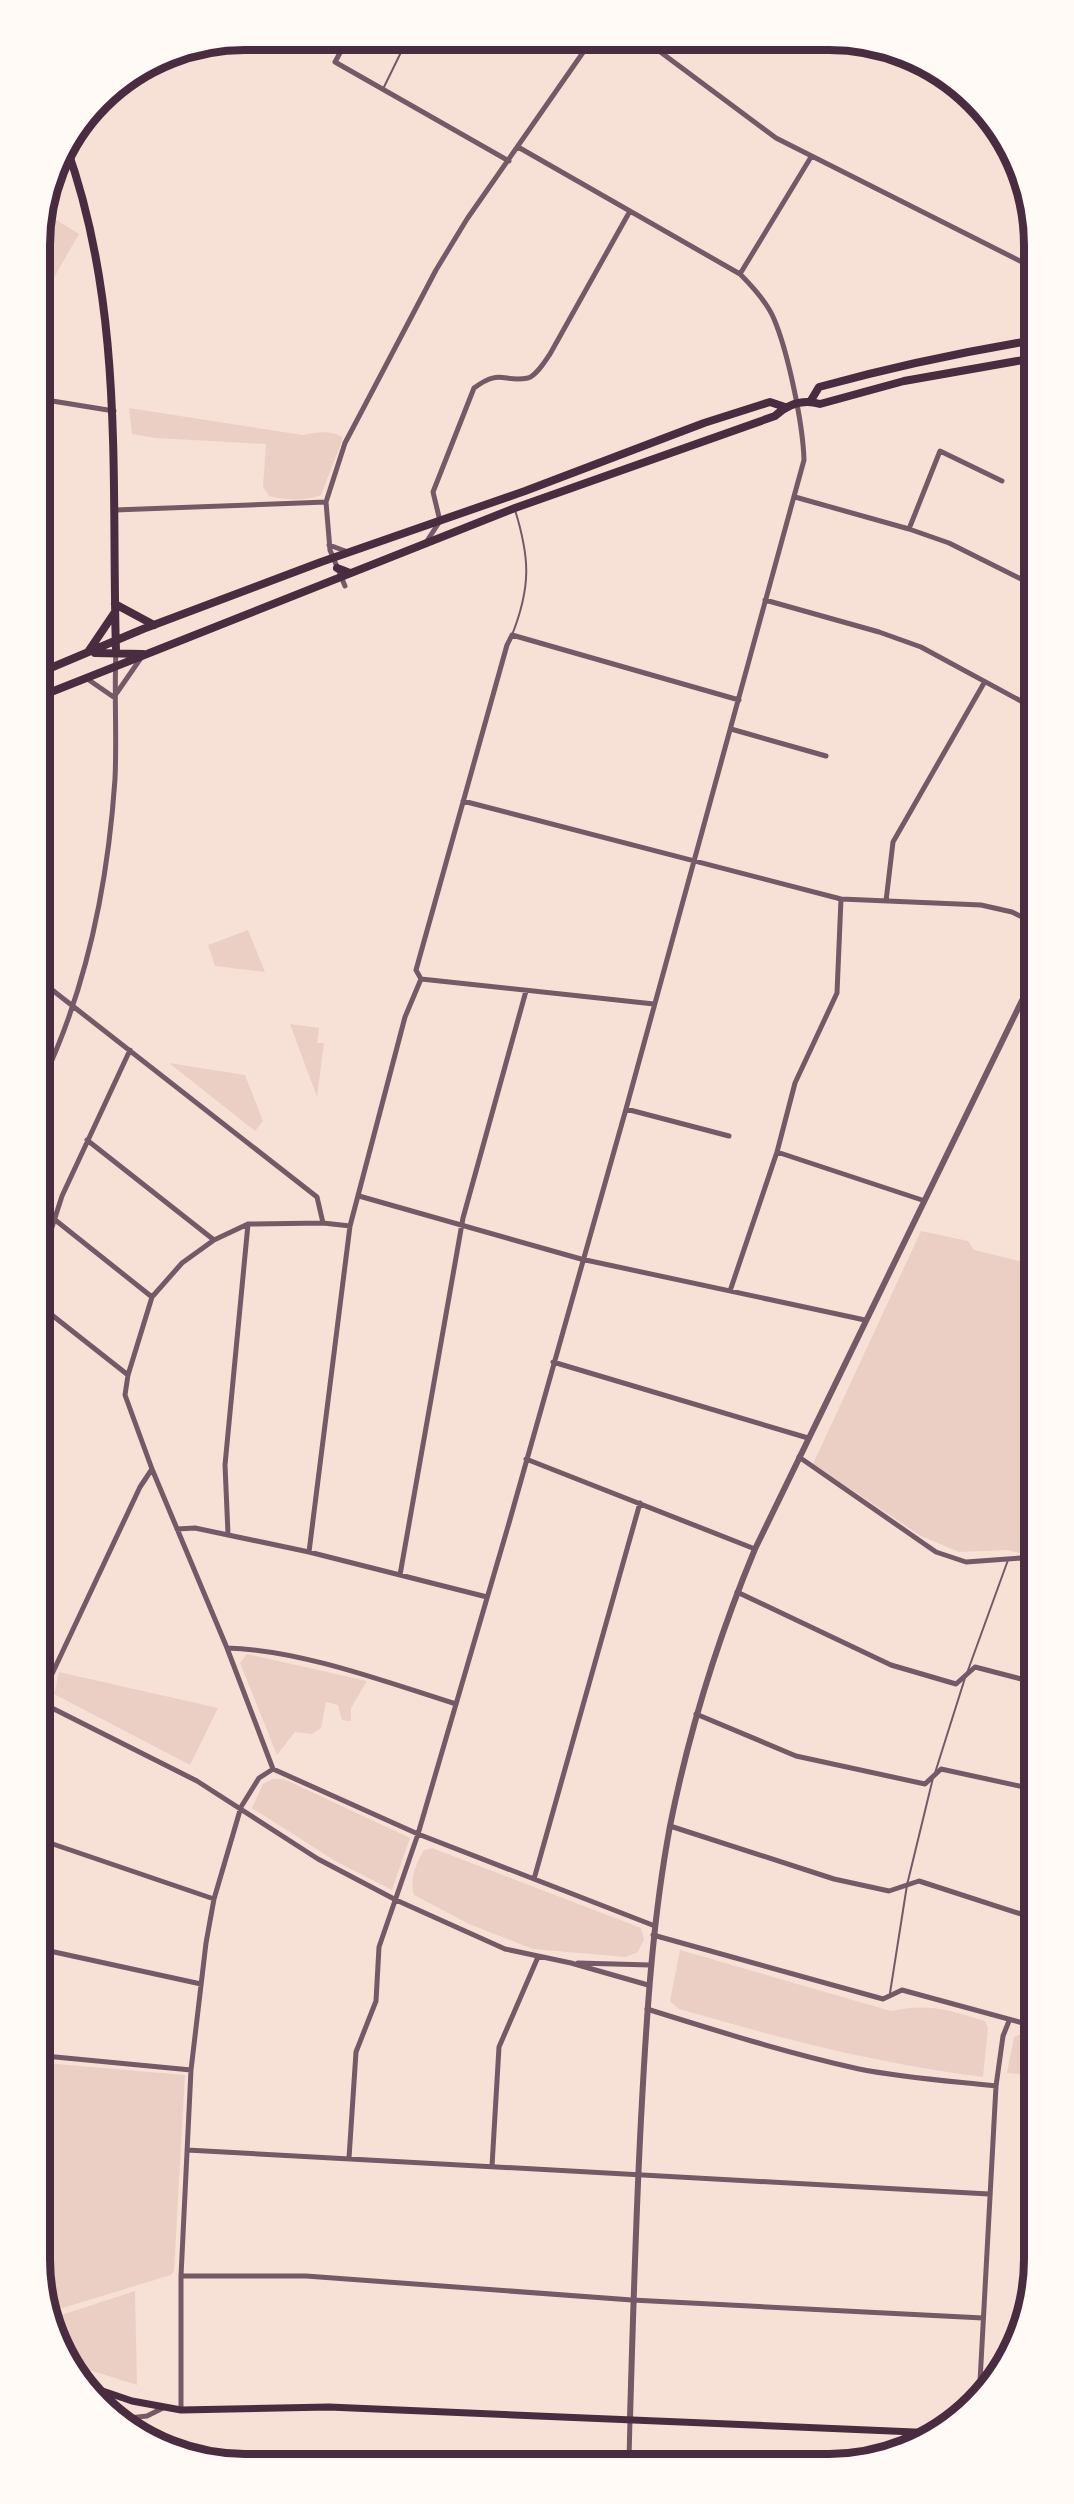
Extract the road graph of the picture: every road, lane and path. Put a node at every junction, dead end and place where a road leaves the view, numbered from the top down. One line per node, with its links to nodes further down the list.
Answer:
1 (342, 50): 5 (street)
2 (402, 50): 5 (lane)
3 (585, 50): 6 (street)
4 (659, 50): 7 (street)
5 (383, 89): 9 (street)
6 (519, 147): 9 (street); 10 (street)
7 (811, 157): 11 (street); 12 (street)
8 (70, 158): 21 (main road)
9 (509, 161): 24 (street)
10 (630, 211): 12 (street); 27 (street)
11 (1024, 263)
12 (740, 274): 19 (street)
13 (1024, 342): 14 (main road)
14 (955, 354): 16 (main road); 18 (main road)
15 (1024, 359): 16 (main road)
16 (958, 370): 18 (main road)
17 (50, 401): 21 (street)
18 (810, 402): 19 (main road)
19 (796, 404): 20 (main road); 23 (street)
20 (785, 407): 25 (main road); 27 (main road)
21 (114, 411): 26 (main road)
22 (1002, 481): 28 (street)
23 (795, 497): 28 (street); 38 (street)
24 (326, 502): 26 (street); 30 (street)
25 (515, 508): 29 (main road); 41 (lane)
26 (115, 510): 39 (main road)
27 (440, 521): 29 (street); 31 (main road)
28 (909, 529): 35 (street)
29 (424, 544): 34 (main road)
30 (330, 549): 31 (street); 32 (main road); 33 (street)
31 (348, 552): 32 (main road)
32 (321, 562): 33 (street); 40 (main road)
33 (337, 566): 34 (main road); 37 (street)
34 (350, 573): 36 (main road); 37 (street)
35 (1024, 580)
36 (328, 582): 37 (street); 44 (main road)
37 (345, 586)
38 (765, 600): 47 (street); 50 (street)
39 (115, 608): 40 (main road); 42 (main road); 43 (main road)
40 (154, 625): 43 (main road)
41 (513, 635): 50 (street); 54 (street)
42 (116, 651): 43 (main road); 44 (main road); 49 (street)
43 (88, 653): 45 (main road)
44 (144, 654): 46 (main road); 49 (street)
45 (50, 668)
46 (86, 678): 48 (main road); 49 (street)
47 (984, 683): 51 (street); 57 (street)
48 (50, 692)
49 (115, 697): 64 (street)
50 (739, 700): 52 (street)
51 (1024, 703)
52 (731, 729): 53 (street); 55 (street)
53 (826, 756)
54 (463, 801): 55 (street); 59 (street)
55 (694, 862): 56 (street); 63 (street)
56 (842, 899): 57 (street); 70 (street)
57 (886, 901): 58 (street)
58 (1024, 918)
59 (421, 979): 61 (street); 71 (street)
60 (50, 989): 64 (street)
61 (526, 991): 63 (street); 77 (street)
62 (1024, 994): 72 (street)
63 (654, 1004): 67 (street)
64 (72, 1007): 65 (street); 66 (street)
65 (130, 1050): 69 (street); 74 (street)
66 (50, 1062)
67 (626, 1109): 68 (street); 80 (street)
68 (729, 1136)
69 (87, 1140): 73 (street); 79 (street)
70 (777, 1152): 72 (street); 81 (street)
71 (359, 1196): 76 (street); 77 (street)
72 (922, 1200): 84 (street)
73 (54, 1219): 78 (street); 82 (street)
74 (323, 1223): 75 (street); 76 (street)
75 (248, 1224): 79 (street); 93 (street)
76 (350, 1226): 95 (street)
77 (463, 1227): 80 (street); 98 (street)
78 (50, 1232)
79 (214, 1240): 82 (street)
80 (582, 1259): 81 (street); 85 (street)
81 (730, 1292): 84 (street)
82 (153, 1297): 86 (street)
83 (50, 1314): 86 (street)
84 (865, 1320): 87 (street)
85 (553, 1362): 87 (street); 89 (street)
86 (128, 1375): 90 (street)
87 (808, 1438): 88 (street)
88 (799, 1457): 94 (street); 97 (street)
89 (526, 1459): 91 (street); 100 (street)
90 (152, 1470): 92 (street); 103 (street)
91 (640, 1503): 94 (street); 115 (street)
92 (177, 1529): 93 (street); 101 (street)
93 (228, 1534): 95 (street)
94 (755, 1549): 99 (street)
95 (309, 1552): 98 (street)
96 (1024, 1559): 97 (street)
97 (1008, 1560): 102 (lane)
98 (400, 1575): 100 (street)
99 (737, 1592): 102 (street); 107 (street)
100 (487, 1597): 105 (street)
101 (227, 1648): 105 (street); 108 (street)
102 (966, 1675): 104 (street); 109 (lane)
103 (50, 1678)
104 (1024, 1680)
105 (456, 1704): 113 (street)
106 (50, 1707): 111 (street)
107 (696, 1714): 109 (street); 112 (street)
108 (273, 1769): 111 (street); 113 (street)
109 (933, 1778): 110 (street); 116 (lane)
110 (1024, 1787)
111 (241, 1807): 117 (street); 118 (street)
112 (670, 1826): 116 (street); 120 (street)
113 (418, 1834): 115 (street); 118 (street)
114 (50, 1844): 117 (street)
115 (534, 1879): 120 (street)
116 (907, 1885): 119 (street); 128 (lane)
117 (214, 1899): 126 (street)
118 (396, 1900): 123 (street); 136 (street)
119 (1024, 1915)
120 (655, 1926): 121 (street)
121 (653, 1935): 125 (street); 128 (street)
122 (50, 1951): 126 (street)
123 (538, 1957): 124 (street); 137 (street)
124 (571, 1963): 125 (street); 127 (street)
125 (650, 1965): 127 (street)
126 (201, 1984): 133 (street)
127 (648, 1985): 129 (street)
128 (890, 1996): 130 (street)
129 (647, 2009): 134 (street); 138 (street)
130 (1009, 2021): 131 (street); 134 (street)
131 (1024, 2024)
132 (50, 2056): 133 (street)
133 (191, 2070): 135 (street)
134 (996, 2086): 139 (street)
135 (187, 2150): 136 (street); 140 (street)
136 (350, 2158): 137 (street)
137 (492, 2166): 138 (street)
138 (638, 2174): 139 (street); 141 (street)
139 (989, 2194): 142 (street)
140 (181, 2276): 141 (street); 146 (street)
141 (632, 2300): 142 (street); 148 (street)
142 (983, 2318): 143 (street)
143 (980, 2383)
144 (99, 2389): 145 (main road)
145 (164, 2408): 146 (main road); 147 (street)
146 (181, 2410): 148 (main road)
147 (131, 2418)
148 (630, 2419): 149 (main road); 150 (street)
149 (919, 2432)
150 (629, 2454)

